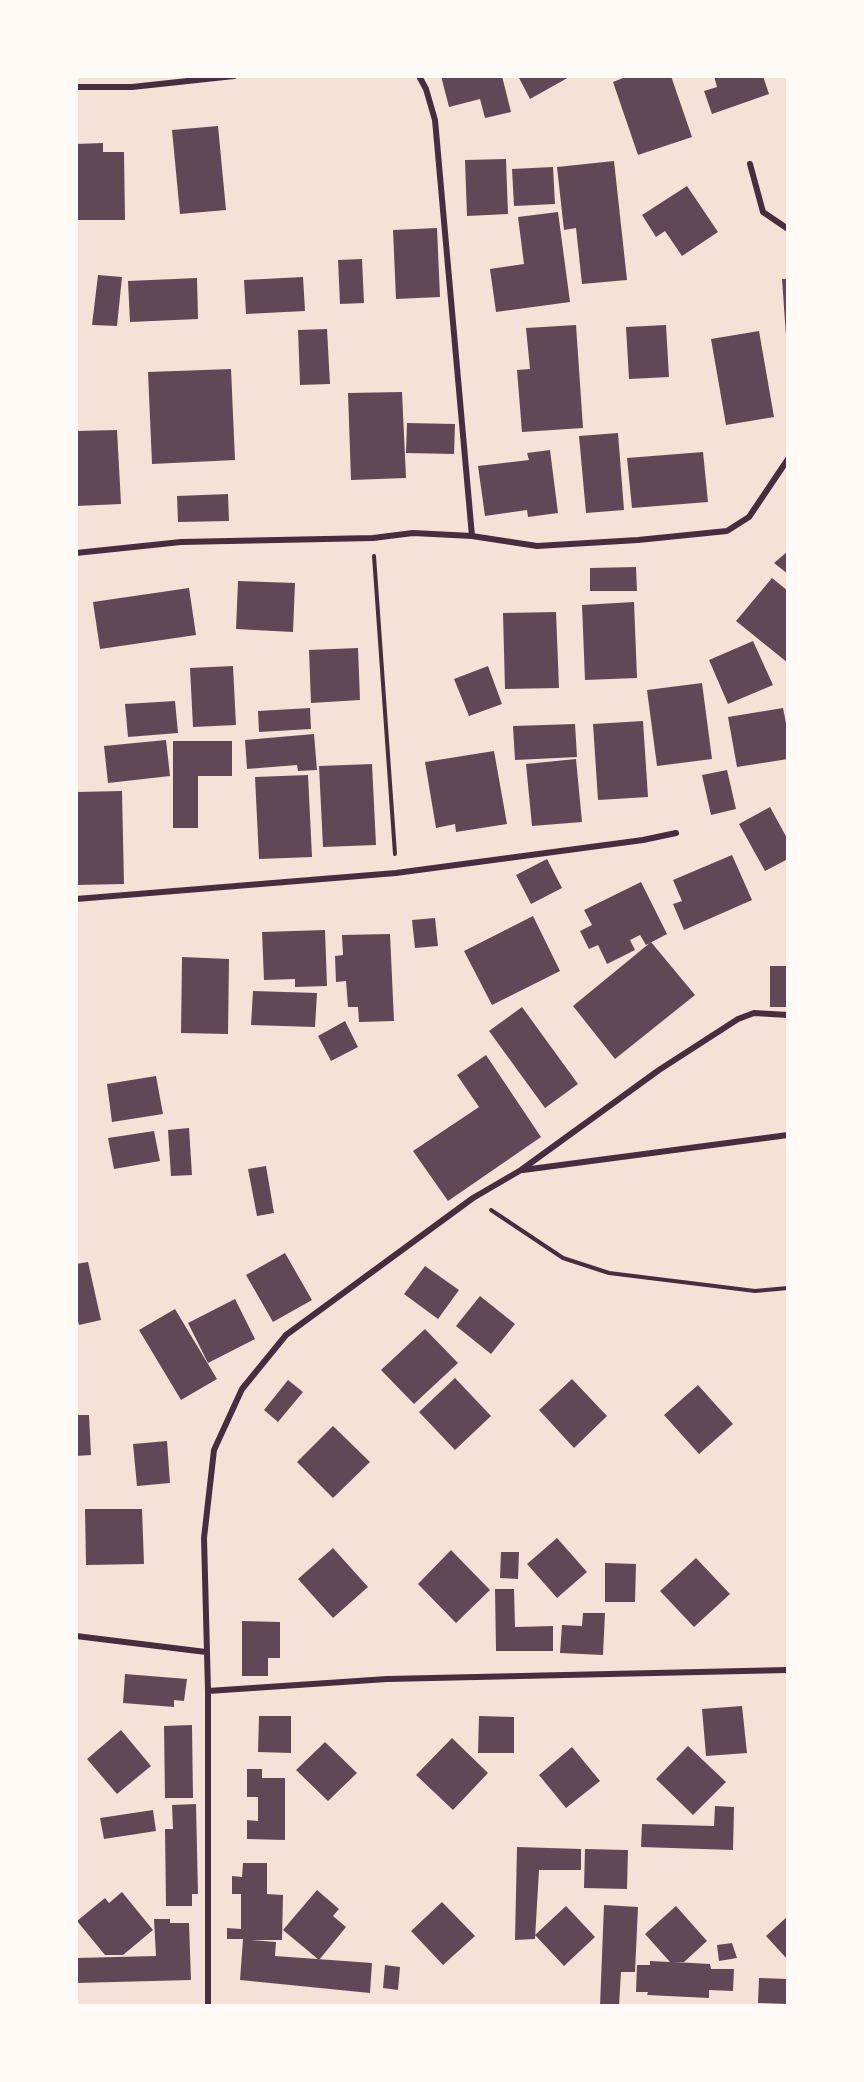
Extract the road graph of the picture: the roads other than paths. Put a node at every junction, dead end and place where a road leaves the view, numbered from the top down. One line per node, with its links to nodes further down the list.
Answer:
1 (234, 76): 3 (street)
2 (419, 76): 7 (street)
3 (76, 87)
4 (750, 164): 5 (street)
5 (788, 229)
6 (788, 459): 7 (street)
7 (472, 536): 8 (street)
8 (76, 553)
9 (676, 833): 10 (street)
10 (76, 899)
11 (788, 1015): 13 (street)
12 (788, 1135): 13 (street)
13 (521, 1170): 15 (street)
14 (76, 1636): 15 (street)
15 (206, 1652): 17 (street)
16 (788, 1670): 17 (street)
17 (208, 1691): 18 (street)
18 (208, 2006)

